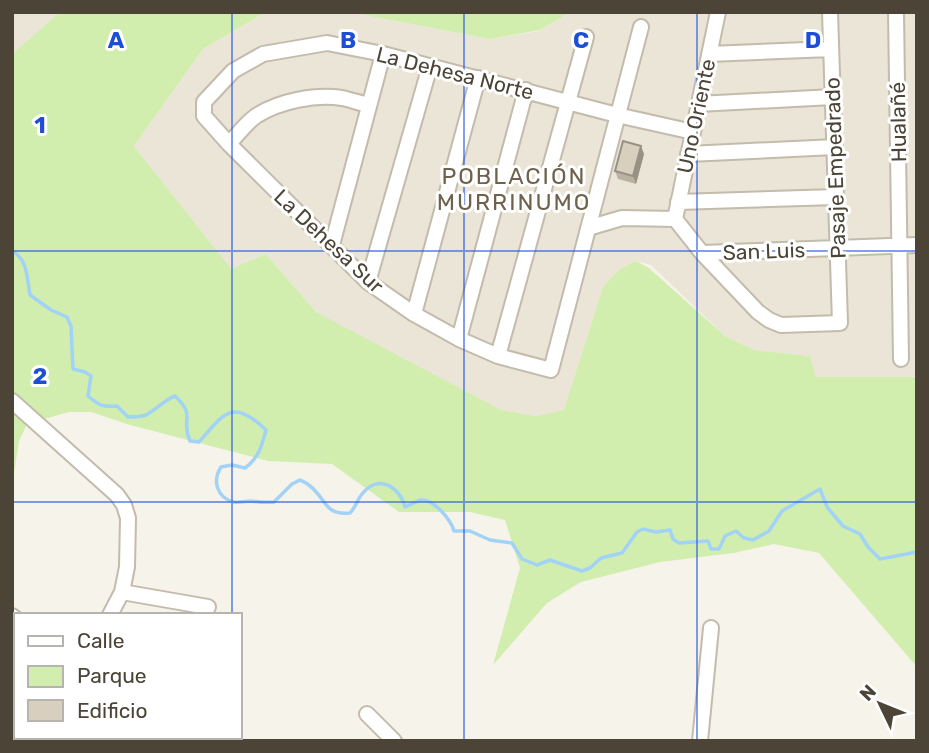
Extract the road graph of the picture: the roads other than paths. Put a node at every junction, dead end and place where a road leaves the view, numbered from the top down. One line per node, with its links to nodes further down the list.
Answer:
1 (718, 12): 8 (street, Uno Oriente)
2 (830, 12): 6 (street, Pasaje Empedrado)
3 (896, 12): 27 (street, Hualañé)
4 (641, 27): 16 (street)
5 (586, 37): 13 (street)
6 (831, 49): 8 (street); 12 (street, Pasaje Empedrado)
7 (383, 54): 9 (street, La Dehesa Norte); 15 (street); 17 (street, La Dehesa Norte)
8 (709, 54): 14 (street, Uno Oriente)
9 (430, 66): 10 (street, La Dehesa Norte); 31 (street)
10 (478, 78): 11 (street, La Dehesa Norte); 32 (street)
11 (526, 90): 13 (street, La Dehesa Norte); 33 (street)
12 (833, 97): 14 (street); 20 (street, Pasaje Empedrado)
13 (569, 101): 16 (street, La Dehesa Norte); 34 (street)
14 (698, 104): 18 (street, Uno Oriente)
15 (369, 105): 19 (street); 26 (street)
16 (617, 115): 18 (street, La Dehesa Norte); 25 (street)
17 (204, 116): 19 (street, La Dehesa Sur)
18 (693, 132): 21 (street, Uno Oriente)
19 (229, 144): 26 (street, La Dehesa Sur)
20 (835, 147): 21 (street); 22 (street, Pasaje Empedrado)
21 (688, 154): 23 (street, Uno Oriente)
22 (836, 197): 23 (street); 29 (street, Pasaje Empedrado)
23 (678, 202): 24 (street, Uno Oriente)
24 (674, 219): 25 (street); 30 (street, San Luis)
25 (588, 228): 34 (street, La Dehesa Sur)
26 (332, 245): 31 (street, La Dehesa Sur)
27 (899, 246): 28 (street, San Luis); 29 (street, San Luis); 35 (street, Hualañé)
28 (917, 246)
29 (838, 249): 30 (street, San Luis); 30 (street, Pasaje Empedrado)
30 (702, 253)
31 (368, 282): 32 (street, La Dehesa Sur)
32 (414, 314): 33 (street, La Dehesa Sur)
33 (459, 339): 34 (street, La Dehesa Sur)
34 (498, 356)
35 (901, 359)
36 (12, 401): 37 (street)
37 (122, 592): 38 (street); 39 (street)
38 (208, 607)
39 (111, 613)
40 (711, 628): 43 (street)
41 (367, 714): 42 (street)
42 (394, 741)
43 (700, 741)

